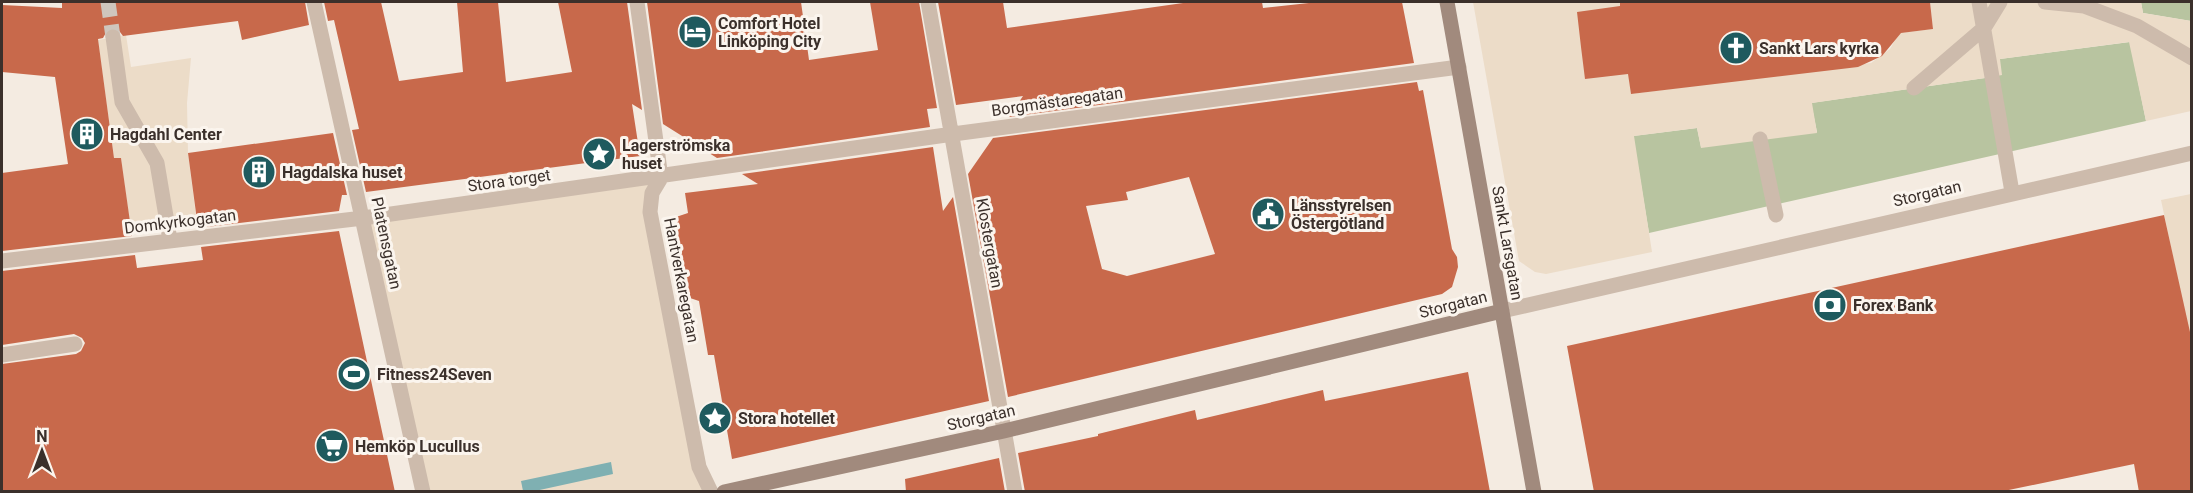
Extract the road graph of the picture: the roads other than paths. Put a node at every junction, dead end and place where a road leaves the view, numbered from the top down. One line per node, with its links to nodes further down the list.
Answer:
1 (314, 2): 19 (street, Platensgatan)
2 (637, 2): 16 (street, Hantverkaregatan)
3 (928, 2): 13 (street, Klostergatan)
4 (1447, 2): 11 (street, Sankt Larsgatan)
5 (1979, 2): 8 (street)
6 (2000, 2): 8 (street)
7 (2045, 2): 10 (street)
8 (1984, 28): 12 (street); 17 (street)
9 (113, 37): 20 (street)
10 (2192, 58)
11 (1459, 67): 13 (street, Borgmästaregatan); 22 (street, Sankt Larsgatan)
12 (1914, 88)
13 (953, 134): 16 (street, Borgmästaregatan); 25 (street, Klostergatan)
14 (1760, 140): 18 (street)
15 (2192, 153): 17 (street, Storgatan)
16 (661, 178): 19 (street, Stora torget); 27 (street, Hantverkaregatan)
17 (2012, 192): 22 (street, Storgatan)
18 (1776, 215)
19 (363, 219): 20 (street, Domkyrkogatan); 26 (street, Platensgatan)
20 (170, 240): 21 (street, Domkyrkogatan)
21 (2, 261)
22 (1502, 311): 25 (street, Storgatan); 30 (street, Sankt Larsgatan)
23 (75, 344): 24 (street)
24 (2, 355)
25 (1004, 430): 28 (street, Storgatan); 29 (street, Klostergatan)
26 (423, 492)
27 (711, 492)
28 (723, 492)
29 (1015, 492)
30 (1534, 492)

